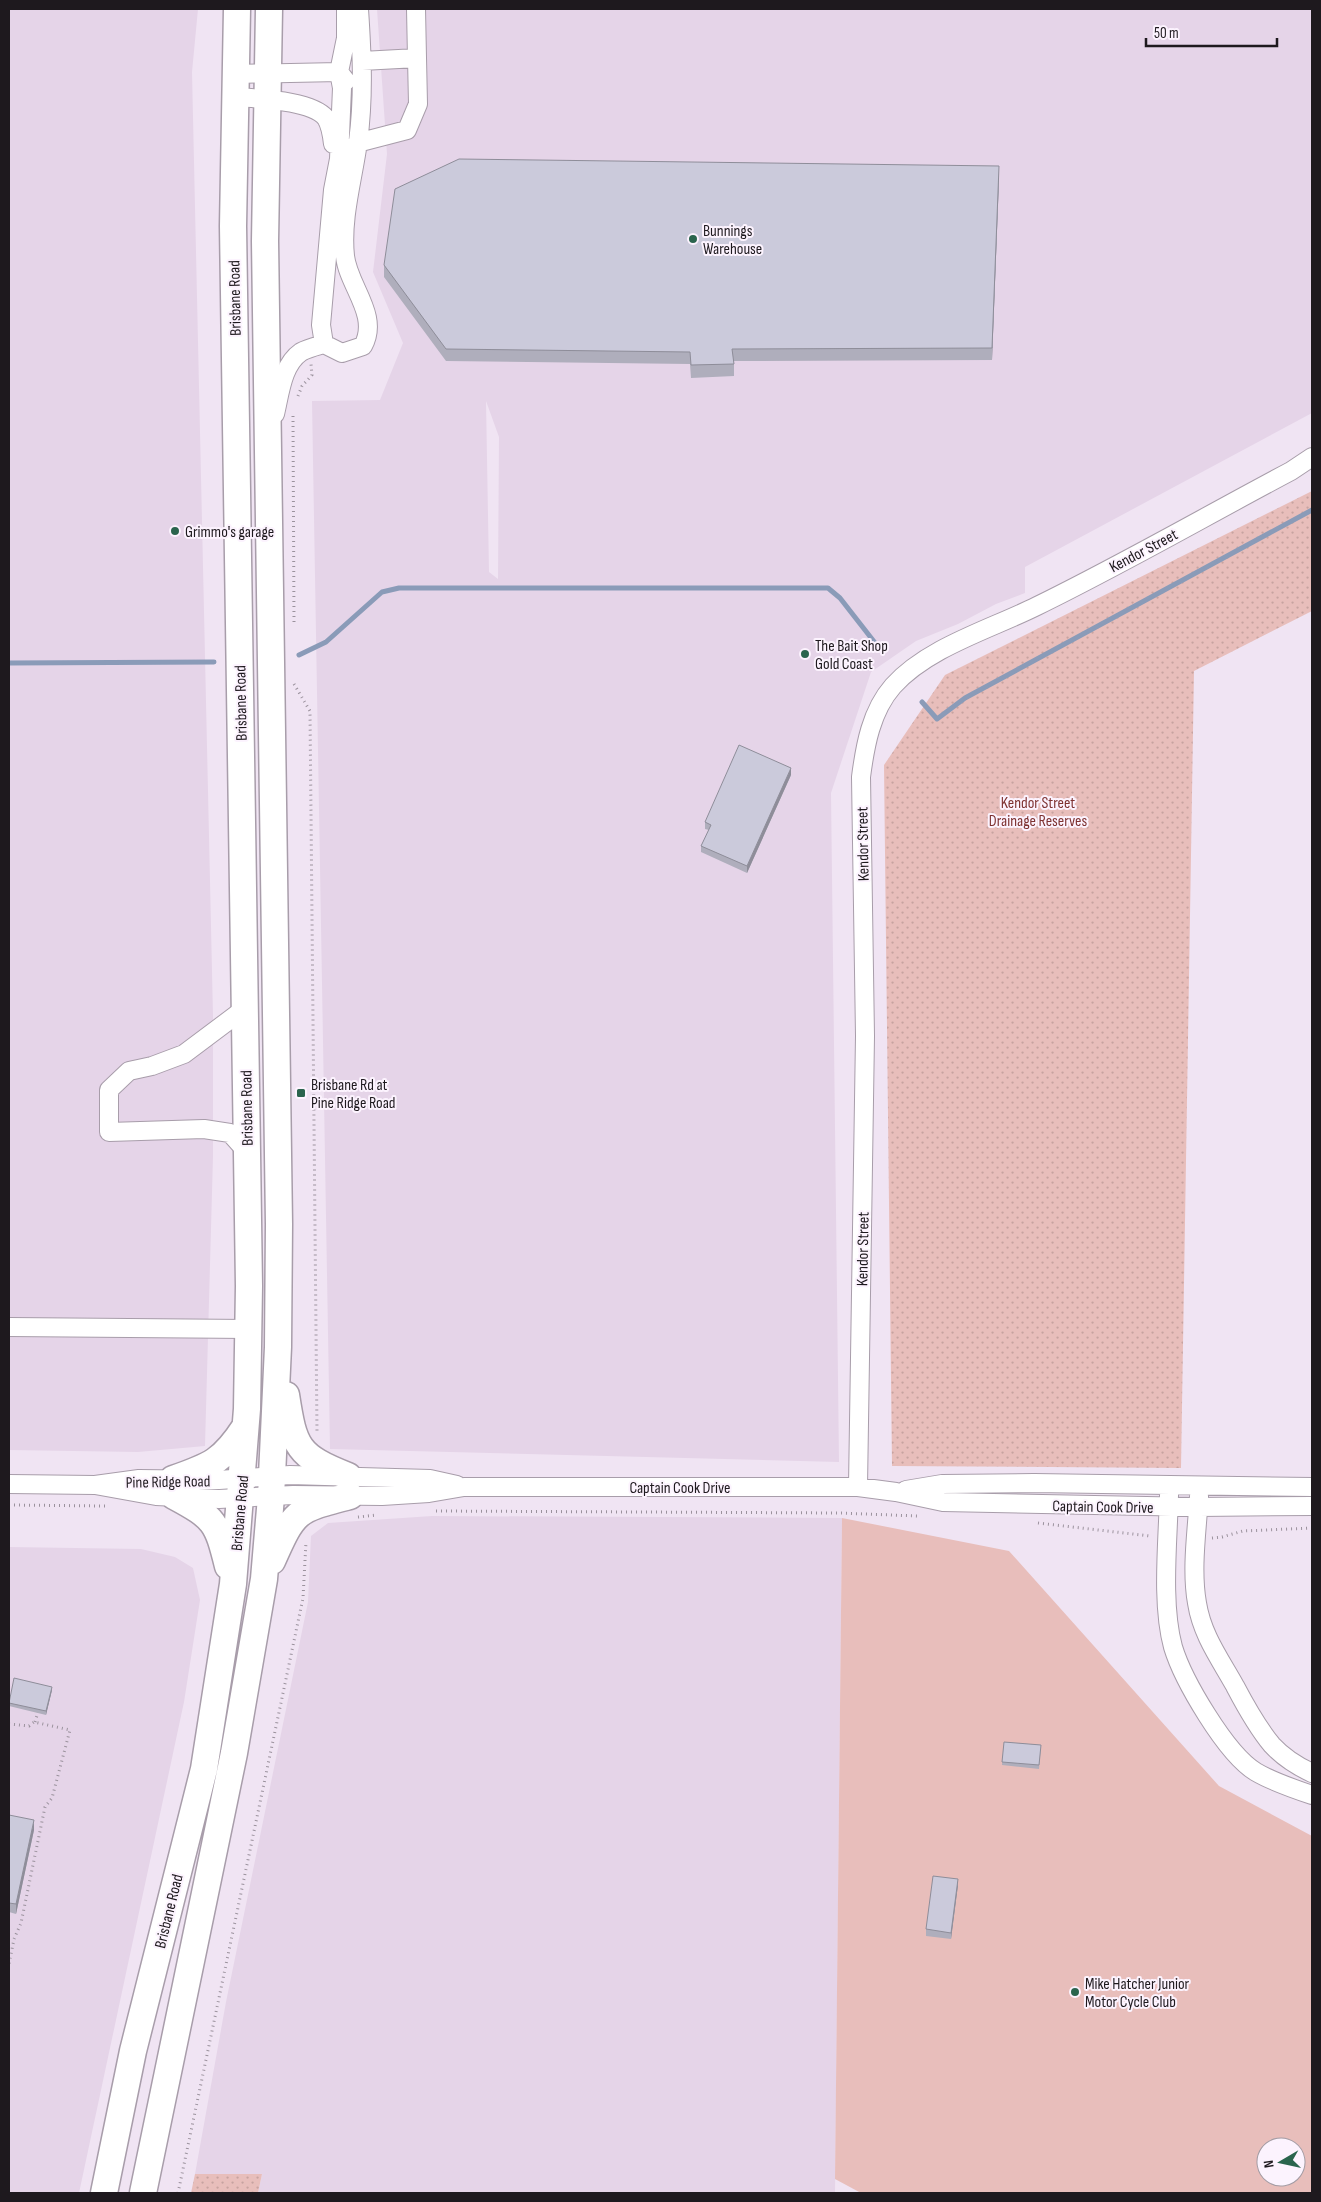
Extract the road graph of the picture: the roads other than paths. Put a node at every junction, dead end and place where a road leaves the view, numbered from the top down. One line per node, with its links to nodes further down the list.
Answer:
1 (237, 9): 10 (highway, Brisbane Road)
2 (269, 9): 8 (highway, Brisbane Road)
3 (346, 9): 9 (street)
4 (359, 9): 7 (street)
5 (416, 9): 6 (street)
6 (417, 58): 7 (street); 13 (street)
7 (362, 61): 12 (street)
8 (267, 72): 9 (street); 10 (street); 11 (highway, Brisbane Road)
9 (339, 72): 12 (street); 14 (street)
10 (236, 85): 11 (street); 18 (highway, Brisbane Road)
11 (266, 100): 14 (street); 16 (highway, Brisbane Road)
12 (361, 108): 13 (street)
13 (358, 143): 15 (street)
14 (333, 190): 15 (street)
15 (324, 344): 16 (street)
16 (267, 446): 22 (highway, Brisbane Road)
17 (1312, 457): 28 (street, Kendor Street)
18 (244, 1009): 19 (highway, Brisbane Road); 19 (street)
19 (247, 1152): 21 (highway, Brisbane Road)
20 (9, 1327): 21 (street)
21 (249, 1329): 23 (highway, Brisbane Road)
22 (278, 1348): 25 (highway, Brisbane Road); 33 (highway)
23 (245, 1427): 30 (highway); 31 (highway, Brisbane Road)
24 (9, 1484): 30 (street, Pine Ridge Road)
25 (271, 1486): 31 (street, Pine Ridge Road); 33 (street, Captain Cook Drive); 37 (highway, Brisbane Road)
26 (1169, 1486): 27 (street, Captain Cook Drive); 32 (street, Captain Cook Drive); 35 (street)
27 (1199, 1486): 29 (street, Captain Cook Drive); 36 (street)
28 (858, 1487): 32 (street, Captain Cook Drive); 33 (street, Captain Cook Drive)
29 (1312, 1487)
30 (174, 1488): 31 (street, Pine Ridge Road); 38 (highway)
31 (241, 1488): 38 (highway, Brisbane Road)
32 (896, 1492): 35 (street, Captain Cook Drive)
33 (349, 1496): 37 (highway)
34 (1312, 1506): 36 (street, Captain Cook Drive)
35 (1169, 1507): 36 (street, Captain Cook Drive); 40 (street)
36 (1198, 1507): 39 (street)
37 (264, 1579): 41 (highway, Brisbane Road)
38 (233, 1584): 42 (highway, Brisbane Road)
39 (1312, 1773)
40 (1312, 1795)
41 (144, 2190)
42 (104, 2193)

